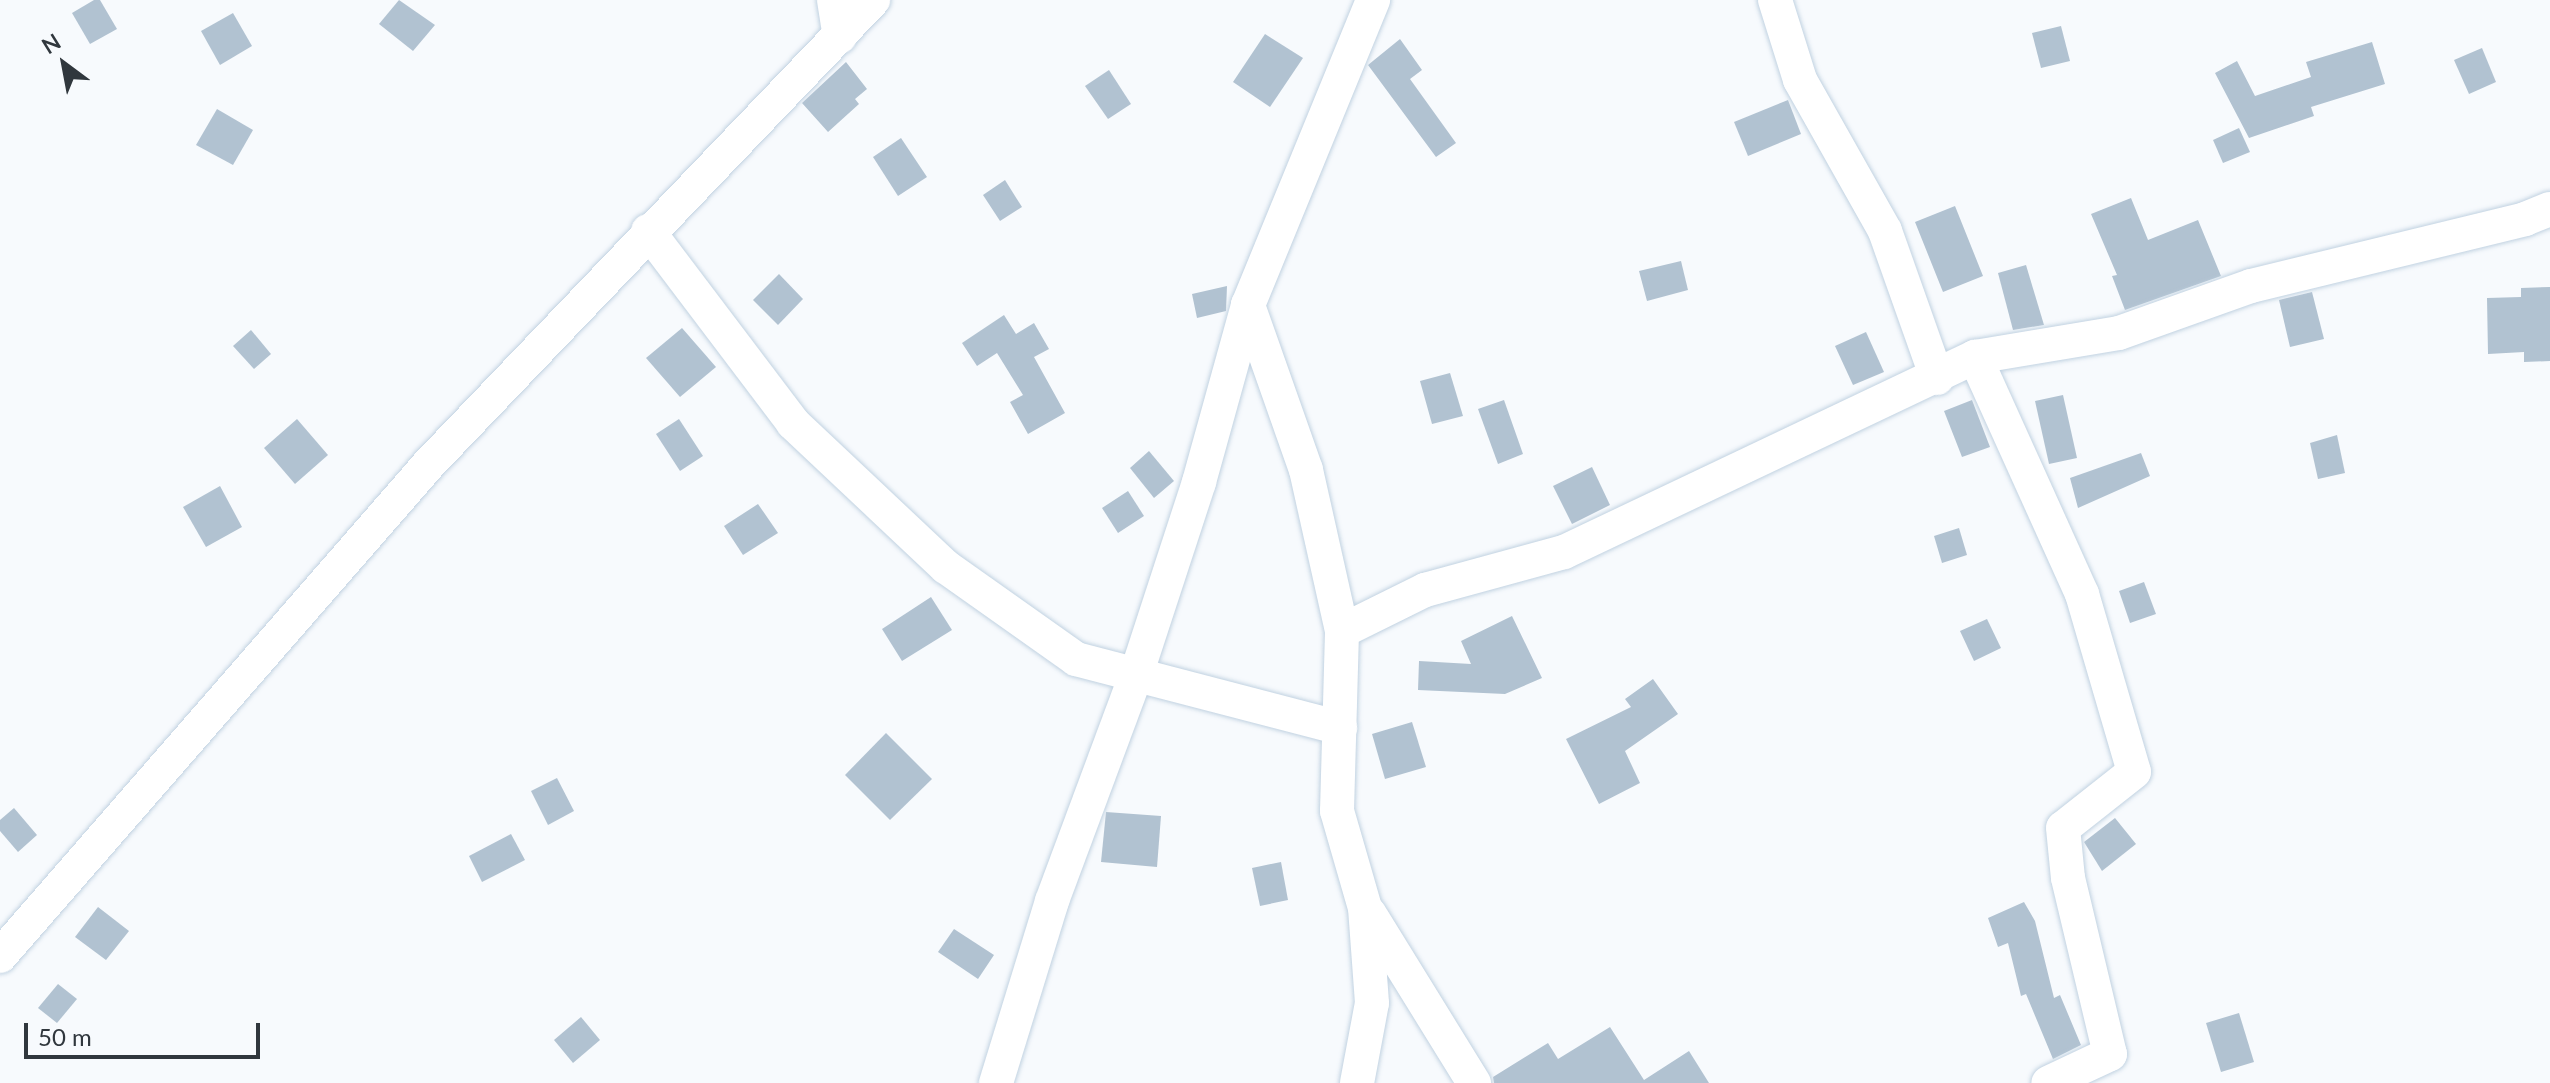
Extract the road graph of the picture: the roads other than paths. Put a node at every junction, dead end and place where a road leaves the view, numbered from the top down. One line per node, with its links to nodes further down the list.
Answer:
1 (834, 0): 5 (street)
2 (873, 0): 5 (street)
3 (1373, 0): 8 (street)
4 (1775, 0): 10 (street)
5 (840, 37): 7 (street)
6 (2550, 209): 9 (street)
7 (648, 231): 12 (street); 15 (street)
8 (1248, 305): 11 (street); 12 (street)
9 (1975, 357): 10 (street); 19 (street)
10 (1937, 378): 11 (street)
11 (1342, 631): 13 (street)
12 (1136, 675): 13 (street); 16 (street)
13 (1340, 728): 14 (street)
14 (1365, 908): 17 (street); 18 (street)
15 (0, 956)
16 (996, 1083)
17 (1357, 1083)
18 (1474, 1083)
19 (2048, 1083)

